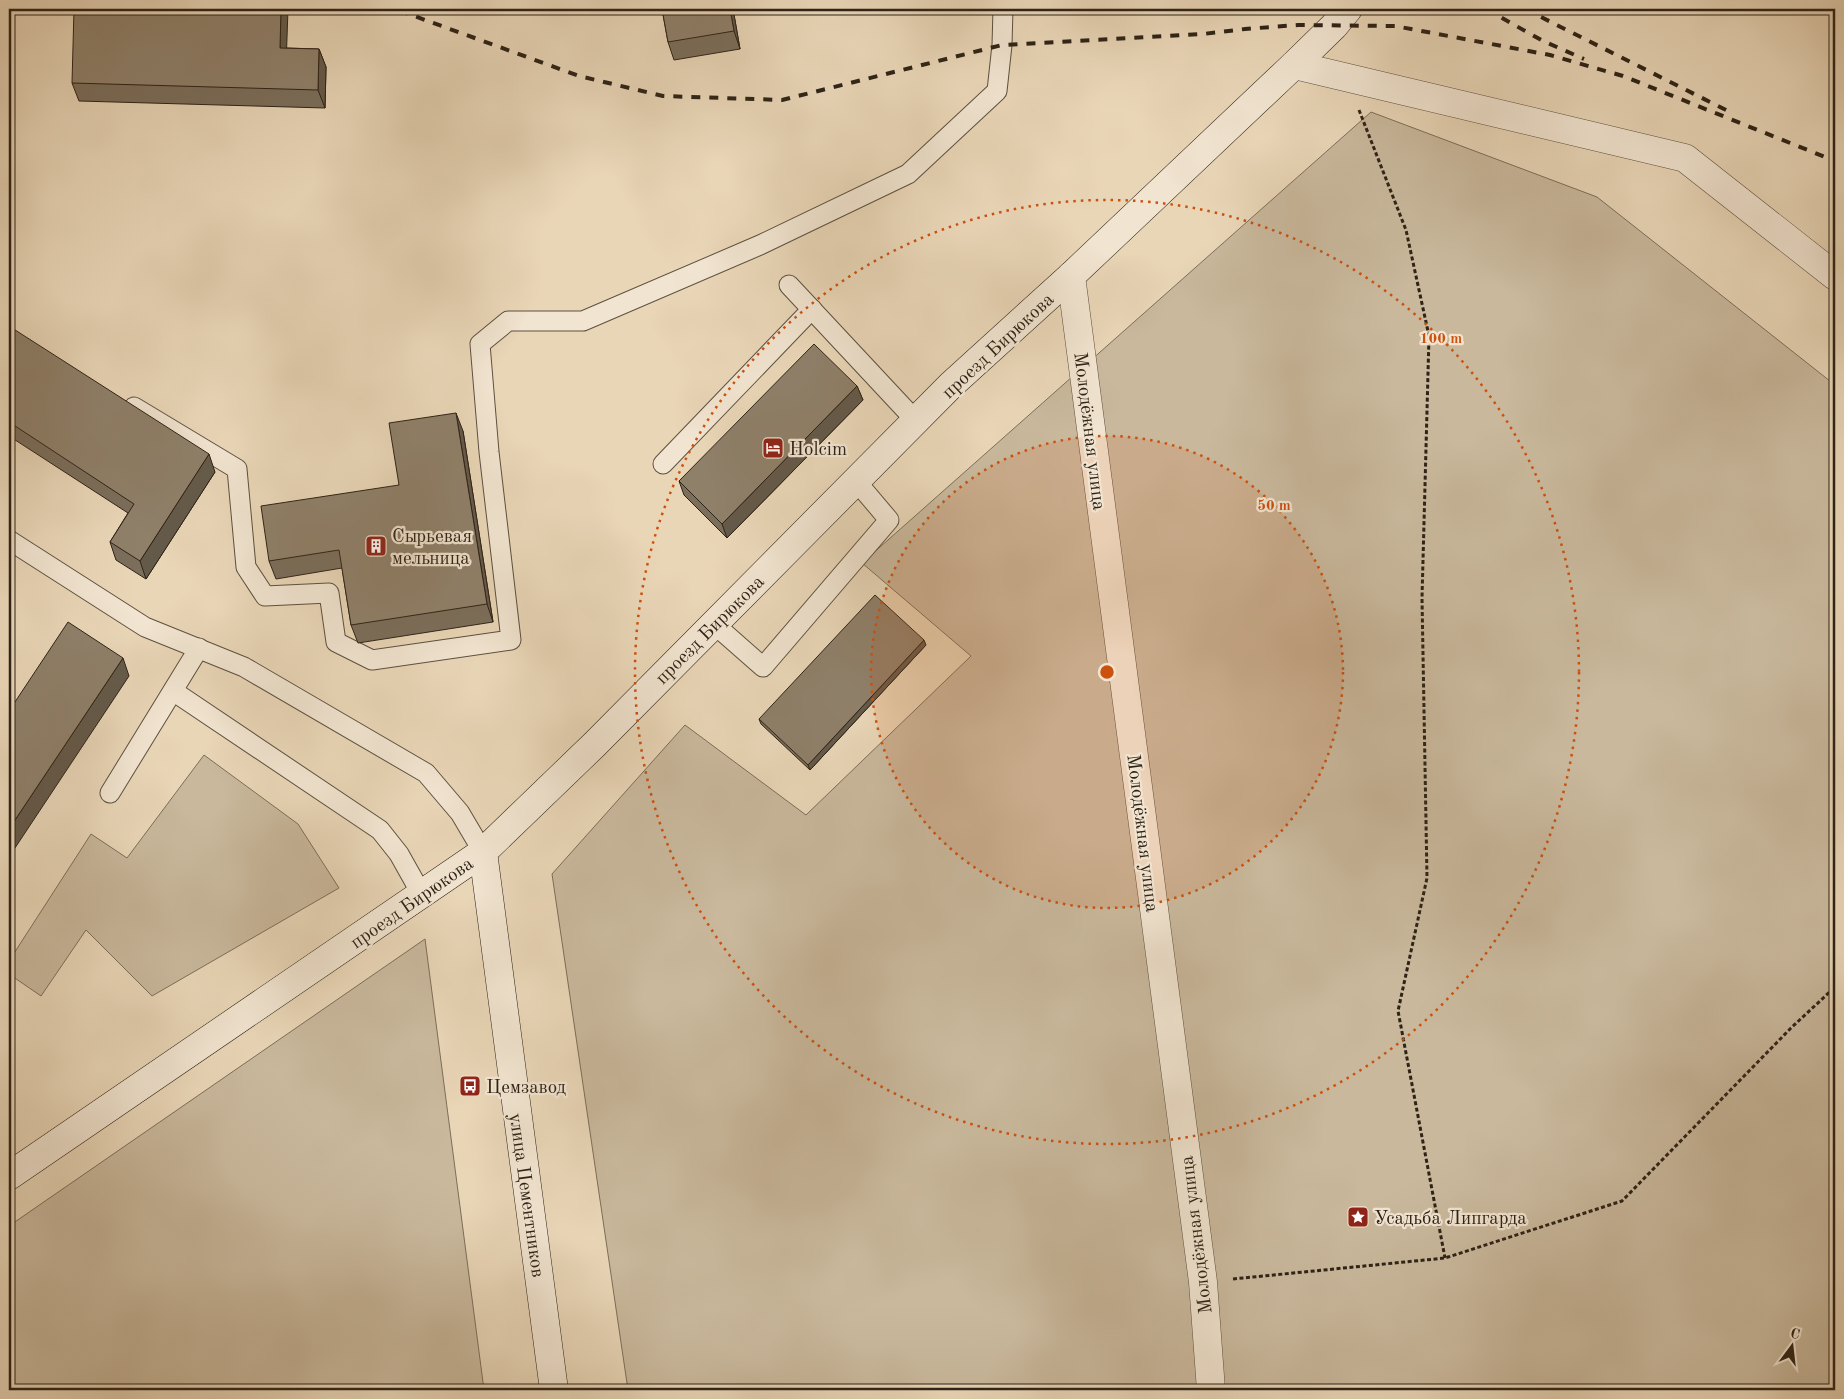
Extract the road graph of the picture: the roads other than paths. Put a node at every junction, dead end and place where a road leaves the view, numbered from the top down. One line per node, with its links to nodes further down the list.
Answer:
1 (1002, 9): 8 (lane)
2 (1348, 9): 3 (street, проезд Бирюкова)
3 (1294, 65): 4 (street, проезд Бирюкова); 5 (street)
4 (1071, 276): 9 (street, проезд Бирюкова); 21 (street, Молодёжная улица)
5 (1835, 276)
6 (789, 285): 7 (lane)
7 (812, 309): 9 (lane); 10 (lane)
8 (118, 397)
9 (916, 421): 11 (street, проезд Бирюкова)
10 (663, 464)
11 (856, 481): 13 (street, проезд Бирюкова); 13 (lane)
12 (9, 540): 14 (lane)
13 (714, 624): 17 (street, проезд Бирюкова)
14 (199, 648): 15 (lane); 17 (lane)
15 (173, 691): 16 (lane); 18 (lane)
16 (110, 793)
17 (484, 852): 18 (street, проезд Бирюкова); 20 (street, улица Цементников)
18 (422, 895): 19 (street, проезд Бирюкова)
19 (9, 1176)
20 (554, 1390)
21 (1211, 1390)

